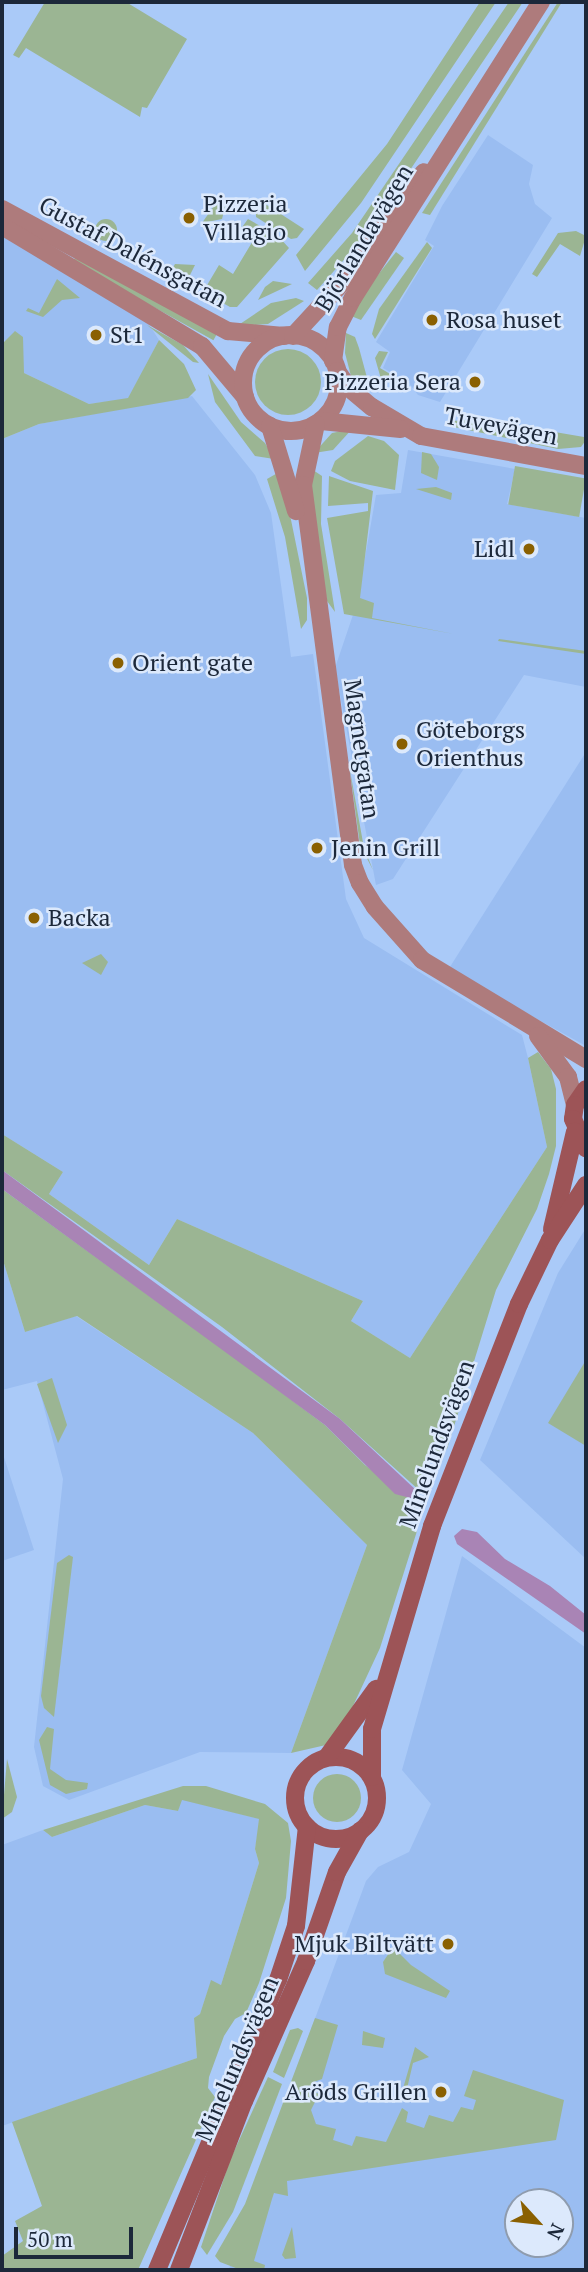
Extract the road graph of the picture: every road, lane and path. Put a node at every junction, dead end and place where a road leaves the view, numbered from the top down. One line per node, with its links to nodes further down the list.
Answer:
1 (541, 2): 2 (street, Björlandavägen)
2 (447, 144): 5 (street, Björlandavägen); 6 (street, Björlandavägen)
3 (2, 209): 5 (street, Gustaf Dalénsgatan)
4 (2, 226): 7 (street, Gustaf Dalénsgatan)
5 (289, 336): 6 (street, Björlandavägen); 7 (street, Björlandavägen)
6 (335, 366): 8 (street, Björlandavägen); 10 (street, Tuvevägen)
7 (245, 397): 9 (street)
8 (318, 422): 9 (street); 10 (street, Tuvevägen); 12 (street, Magnetgatan)
9 (270, 426): 12 (street, Magnetgatan)
10 (408, 430): 11 (street, Tuvevägen)
11 (586, 466)
12 (314, 593): 13 (street, Magnetgatan)
13 (531, 1029): 14 (street); 16 (street)
14 (586, 1059)
15 (586, 1089): 16 (main road)
16 (575, 1105): 17 (main road, Minelundsvägen)
17 (575, 1132): 18 (main road); 20 (main road, Minelundsvägen)
18 (586, 1147)
19 (586, 1185): 20 (main road, Minelundsvägen)
20 (550, 1240): 21 (main road, Minelundsvägen)
21 (386, 1671): 22 (main road, Minelundsvägen); 23 (main road, Minelundsvägen)
22 (327, 1757): 23 (main road); 24 (main road, Minelundsvägen)
23 (372, 1777): 25 (main road, Minelundsvägen)
24 (307, 1827): 25 (main road); 26 (main road, Minelundsvägen)
25 (360, 1831): 27 (main road, Minelundsvägen)
26 (158, 2270)
27 (179, 2270)

